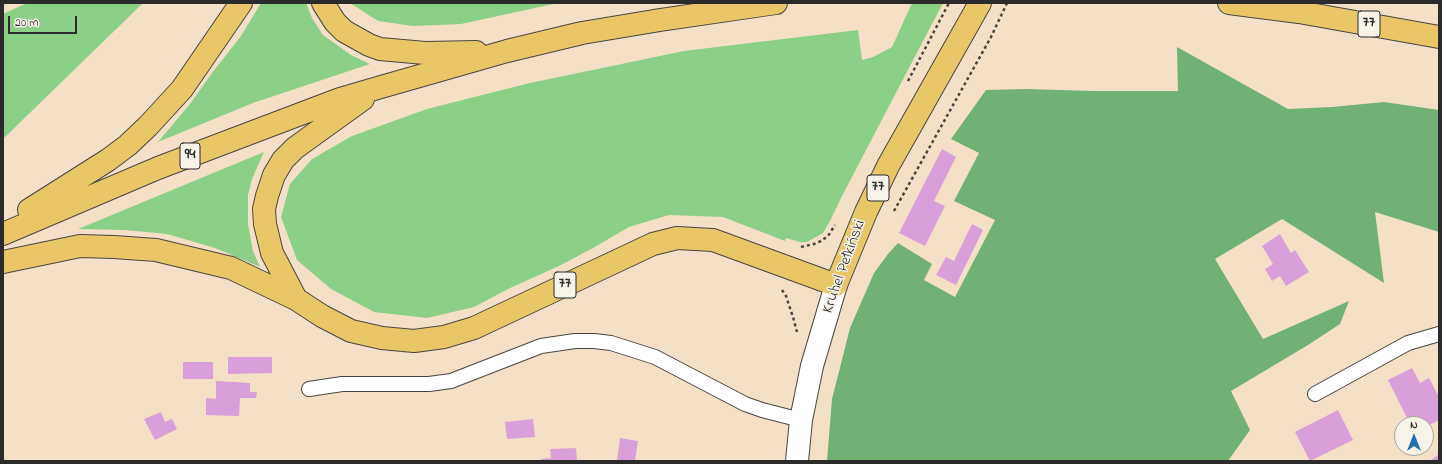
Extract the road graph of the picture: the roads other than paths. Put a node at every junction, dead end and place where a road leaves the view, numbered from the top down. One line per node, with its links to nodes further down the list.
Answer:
1 (241, 3): 9 (main road)
2 (323, 3): 7 (main road)
3 (776, 3): 7 (main road)
4 (980, 3): 12 (main road, Kruhel Pełkiński / 77)
5 (1228, 3): 6 (main road, 77)
6 (1439, 37)
7 (507, 51): 8 (main road, 94)
8 (382, 87): 10 (main road, 94); 13 (main road, 77)
9 (3, 226)
10 (3, 234)
11 (3, 262): 13 (main road)
12 (836, 285): 13 (main road, 77); 17 (street, Kruhel Pełkiński)
13 (296, 299)
14 (1439, 334): 16 (lane)
15 (309, 389): 17 (lane)
16 (1315, 394)
17 (802, 420): 18 (street, Kruhel Pełkiński)
18 (797, 461)

